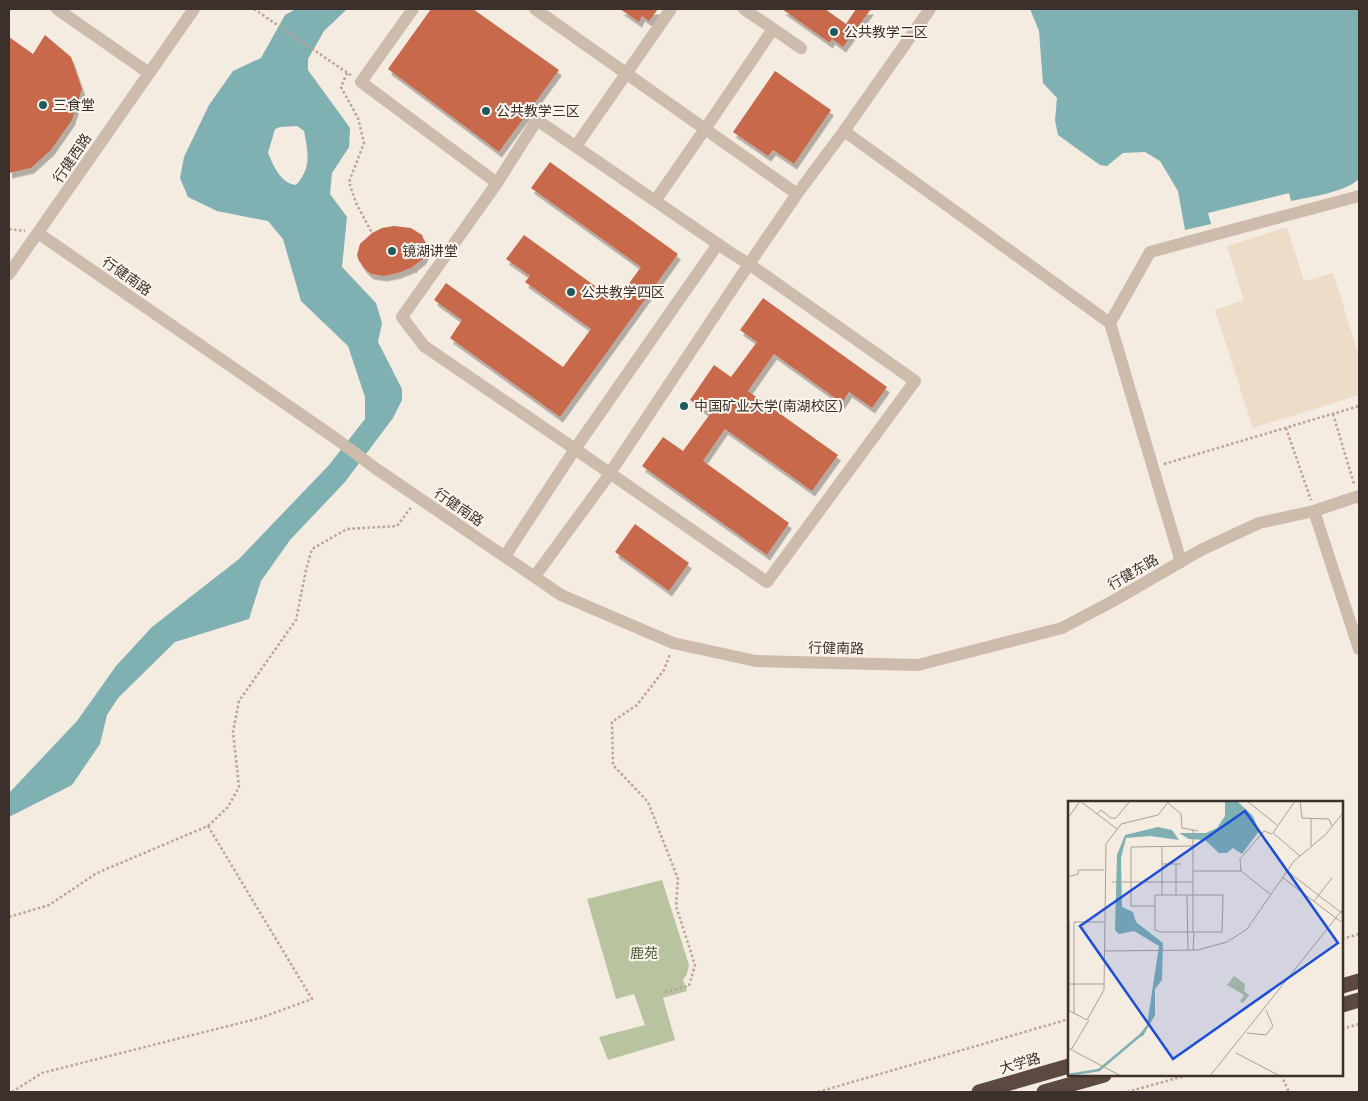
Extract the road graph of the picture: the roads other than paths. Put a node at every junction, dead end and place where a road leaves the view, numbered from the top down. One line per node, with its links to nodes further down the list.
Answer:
1 (57, 9): 10 (street)
2 (194, 9): 10 (street, 行健西路)
3 (413, 9): 15 (street)
4 (535, 9): 11 (street)
5 (671, 9): 11 (street)
6 (744, 9): 8 (street)
7 (930, 9): 13 (street)
8 (773, 29): 9 (street); 12 (street)
9 (801, 48)
10 (149, 73): 19 (street, 行健西路)
11 (626, 73): 12 (street); 14 (street)
12 (705, 129): 16 (street); 18 (street)
13 (844, 131): 16 (street); 23 (street)
14 (576, 146): 15 (street); 18 (street)
15 (497, 183): 24 (street)
16 (797, 194): 21 (street)
17 (1359, 196): 23 (street)
18 (655, 200): 20 (street)
19 (38, 233): 22 (street, 行健西路); 28 (street, 行健南路)
20 (718, 244): 21 (street); 24 (street)
21 (749, 264): 25 (street); 25 (street)
22 (9, 274)
23 (1110, 323): 29 (street)
24 (575, 448): 25 (street); 28 (street)
25 (610, 473): 30 (street)
26 (1359, 496): 27 (street, 行健东路)
27 (1314, 510): 29 (street, 行健东路); 31 (street)
28 (505, 556): 30 (street, 行健南路)
29 (1180, 562): 32 (street, 行健东路)
30 (535, 576): 32 (street, 行健南路)
31 (1359, 650)
32 (918, 665)
33 (1359, 981): 34 (highway)
34 (1343, 986)
35 (1359, 1000): 36 (highway)
36 (1343, 1005)
37 (1068, 1066): 39 (highway, 大学路)
38 (1100, 1076): 40 (highway)
39 (979, 1092)
40 (1044, 1092)

